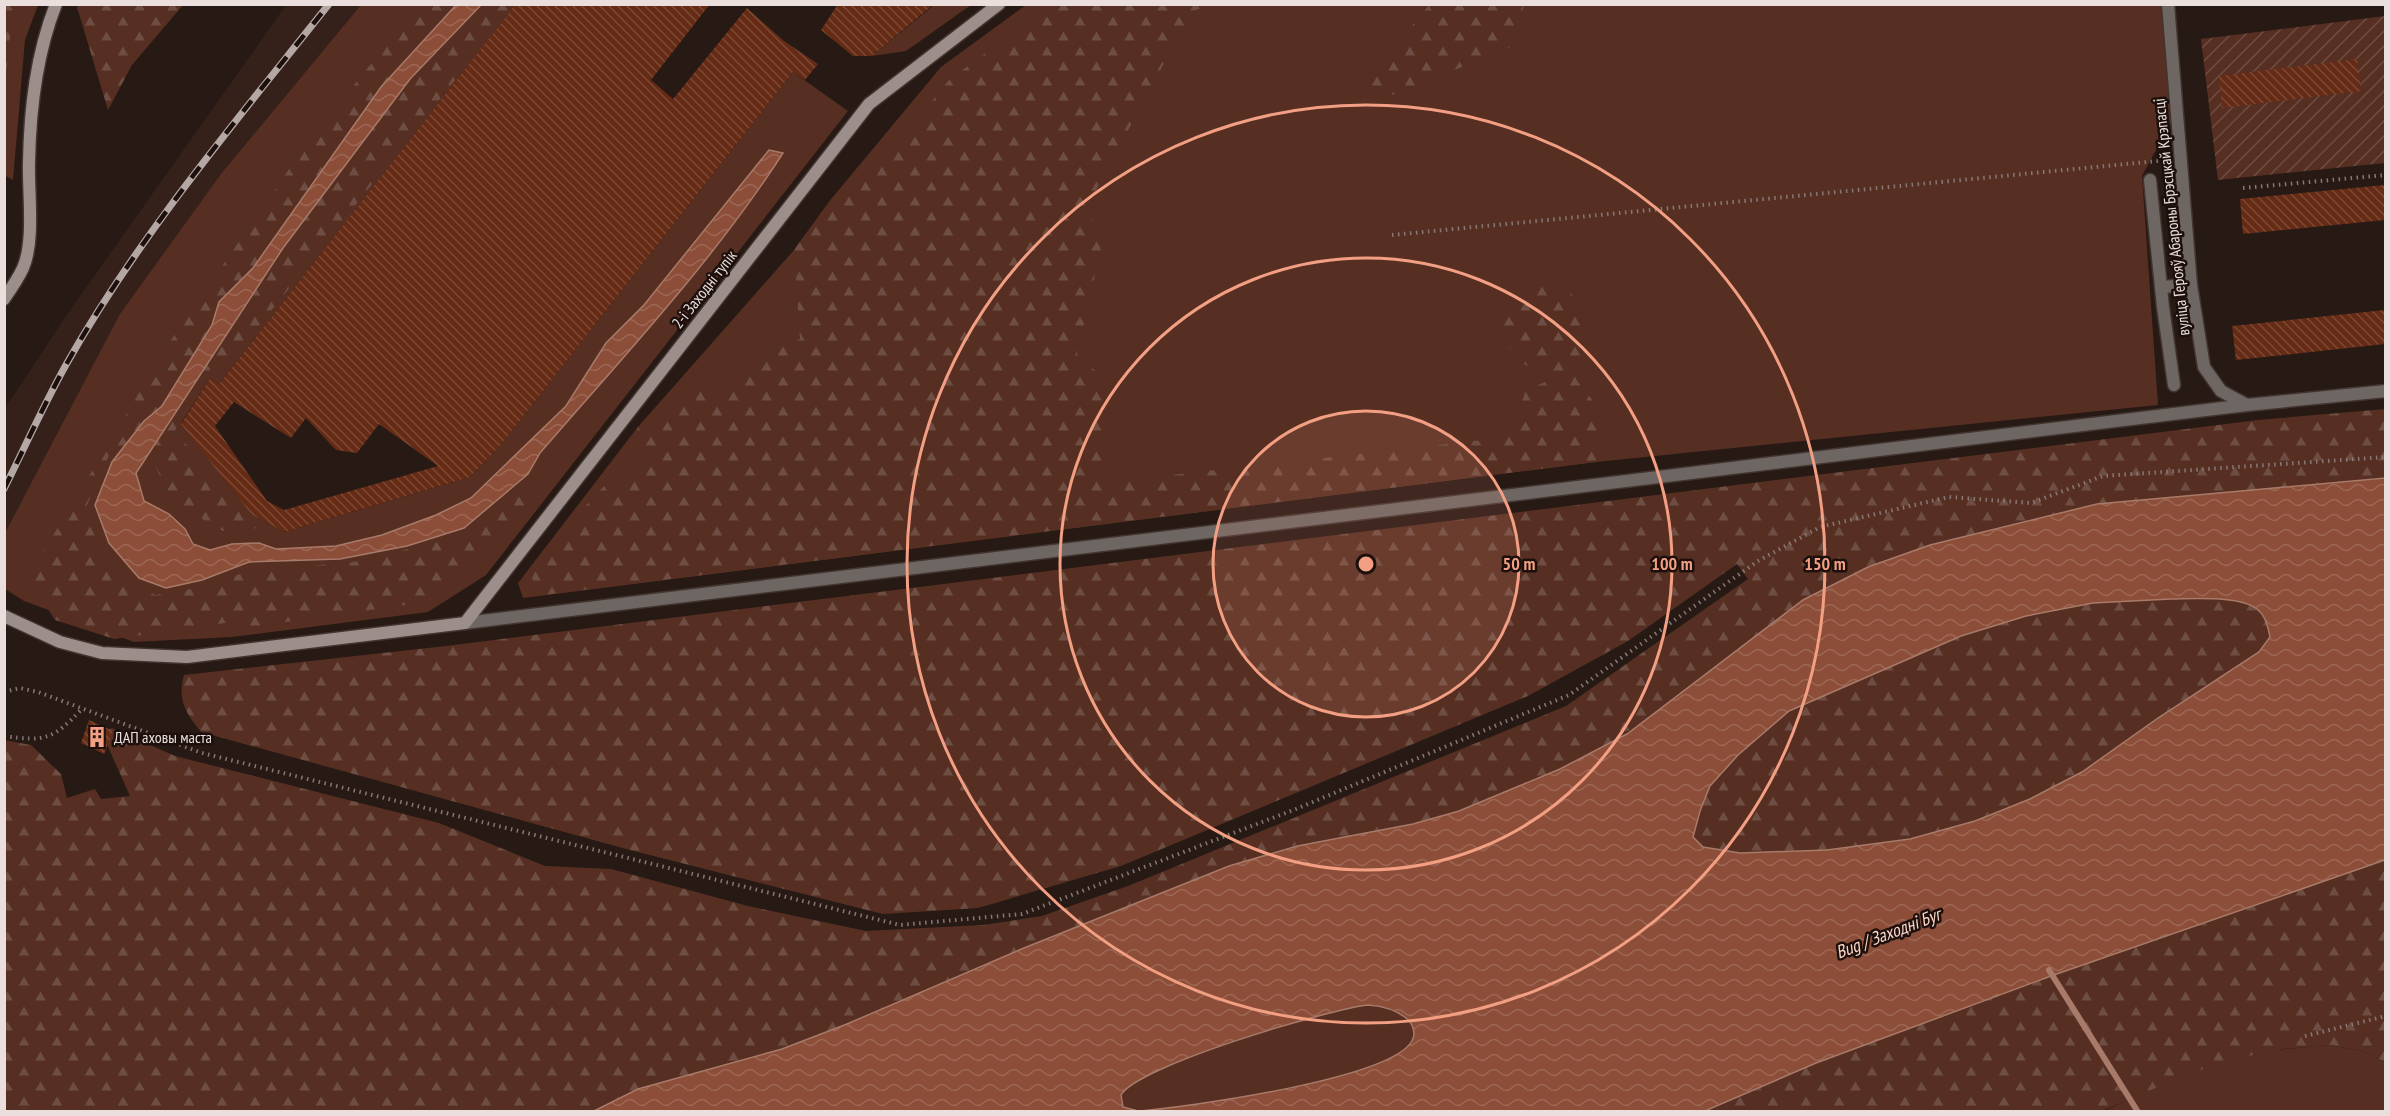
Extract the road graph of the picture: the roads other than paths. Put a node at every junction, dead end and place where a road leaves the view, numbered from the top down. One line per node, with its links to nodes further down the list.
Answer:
1 (56, 4): 7 (main road)
2 (999, 4): 12 (main road, 2-і Заходні тупік)
3 (2168, 4): 5 (street, вуліца Герояў Абароны Брэсцкай Крэпасці)
4 (2150, 180): 6 (street)
5 (2191, 285): 6 (street); 10 (street, вуліца Герояў Абароны Брэсцкай Крэпасці)
6 (2161, 287): 8 (street)
7 (4, 299)
8 (2174, 385)
9 (2385, 391): 10 (street)
10 (2247, 405): 12 (street)
11 (4, 616): 12 (main road)
12 (465, 623)

